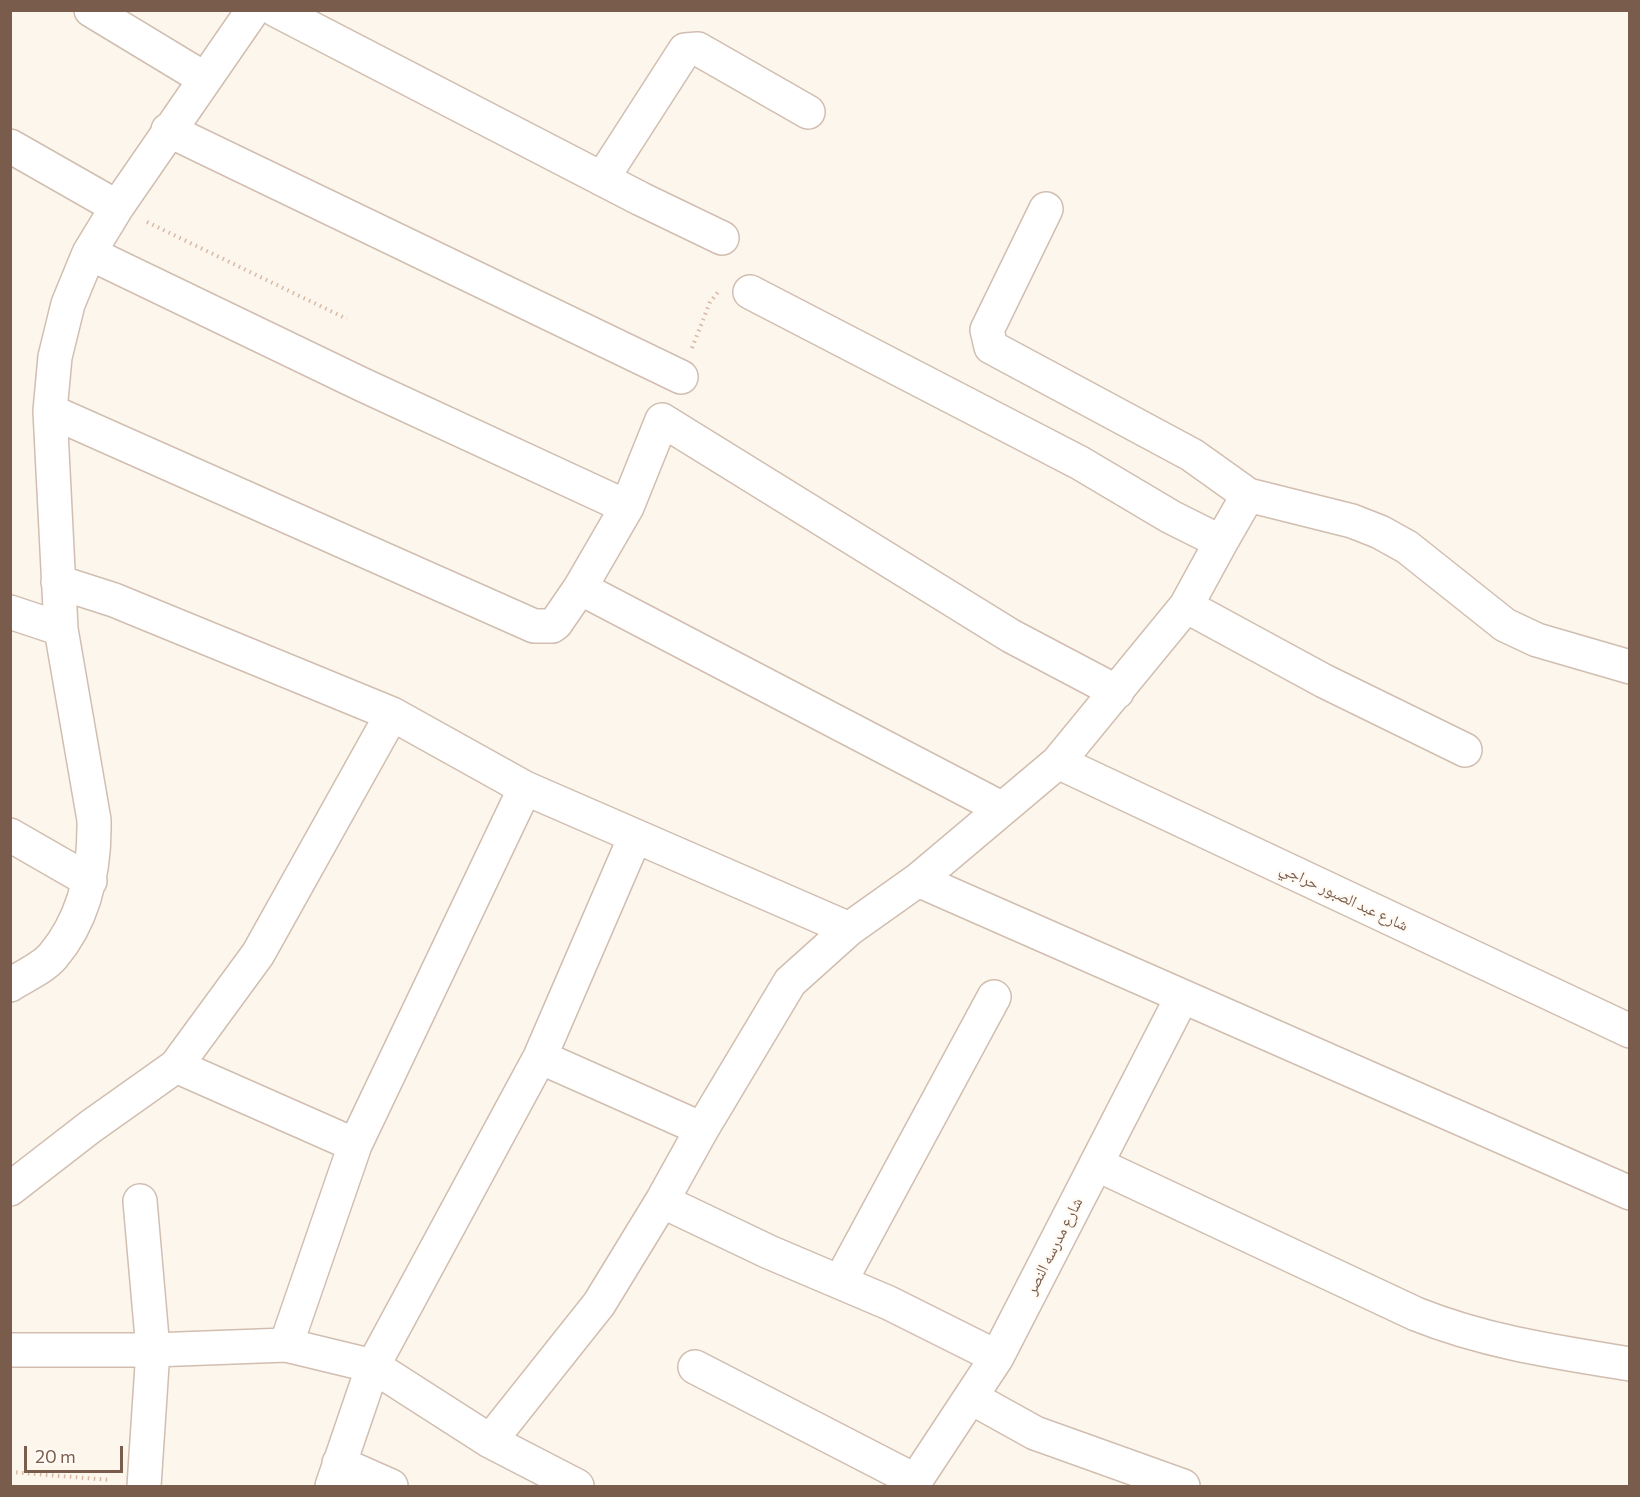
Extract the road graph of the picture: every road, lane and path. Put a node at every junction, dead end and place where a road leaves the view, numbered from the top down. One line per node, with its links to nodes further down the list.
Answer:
1 (91, 10): 4 (street)
2 (253, 10): 4 (street)
3 (276, 10): 8 (street)
4 (205, 79): 6 (street)
5 (807, 112): 8 (street)
6 (168, 130): 9 (street); 15 (street)
7 (10, 147): 9 (street)
8 (602, 180): 11 (street)
9 (117, 207): 12 (street); 14 (path)
10 (1046, 209): 17 (street)
11 (722, 238)
12 (89, 253): 16 (street); 18 (street)
13 (750, 292): 15 (path); 19 (street)
14 (346, 319)
15 (681, 377)
16 (50, 411): 20 (street); 21 (street)
17 (1248, 495): 19 (street); 25 (street)
18 (627, 507): 21 (street); 26 (street)
19 (1221, 542): 22 (street)
20 (58, 582): 24 (street); 27 (street)
21 (580, 588): 31 (street)
22 (1186, 606): 26 (street); 28 (street)
23 (10, 612): 24 (street)
24 (61, 629): 35 (street)
25 (1629, 667)
26 (1117, 692): 29 (street)
27 (392, 714): 30 (street); 42 (street)
28 (1465, 750)
29 (1058, 762): 31 (street); 40 (street, شارع عبد الصبور حراجي)
30 (525, 788): 33 (street); 44 (street)
31 (1001, 808): 34 (street)
32 (10, 835): 35 (street)
33 (635, 837): 36 (street); 41 (street)
34 (918, 880): 36 (street); 39 (street)
35 (90, 881): 37 (street)
36 (849, 929): 43 (street)
37 (10, 985)
38 (994, 997): 50 (street)
39 (1182, 997): 45 (street, شارع مدرسه النصر); 47 (street)
40 (1629, 1031)
41 (540, 1058): 43 (street); 56 (street)
42 (176, 1066): 44 (street); 46 (street)
43 (702, 1129): 49 (street)
44 (355, 1145): 51 (street)
45 (1096, 1164): 54 (street, شارع مدرسه النصر); 55 (street)
46 (10, 1189)
47 (1629, 1193)
48 (140, 1202): 53 (street)
49 (662, 1202): 50 (street); 59 (street)
50 (840, 1282): 54 (street)
51 (286, 1345): 53 (street); 56 (street)
52 (10, 1350): 53 (street)
53 (153, 1350): 63 (street)
54 (997, 1357): 58 (street, شارع مدرسه النصر)
55 (1629, 1364)
56 (373, 1366): 59 (street); 61 (street)
57 (694, 1367): 62 (street)
58 (972, 1398): 62 (street, شارع مدرسه النصر); 66 (street)
59 (490, 1442): 65 (street)
60 (10, 1472): 63 (path)
61 (335, 1474): 64 (street)
62 (914, 1484)
63 (145, 1485)
64 (391, 1486)
65 (577, 1486)
66 (1183, 1486)

